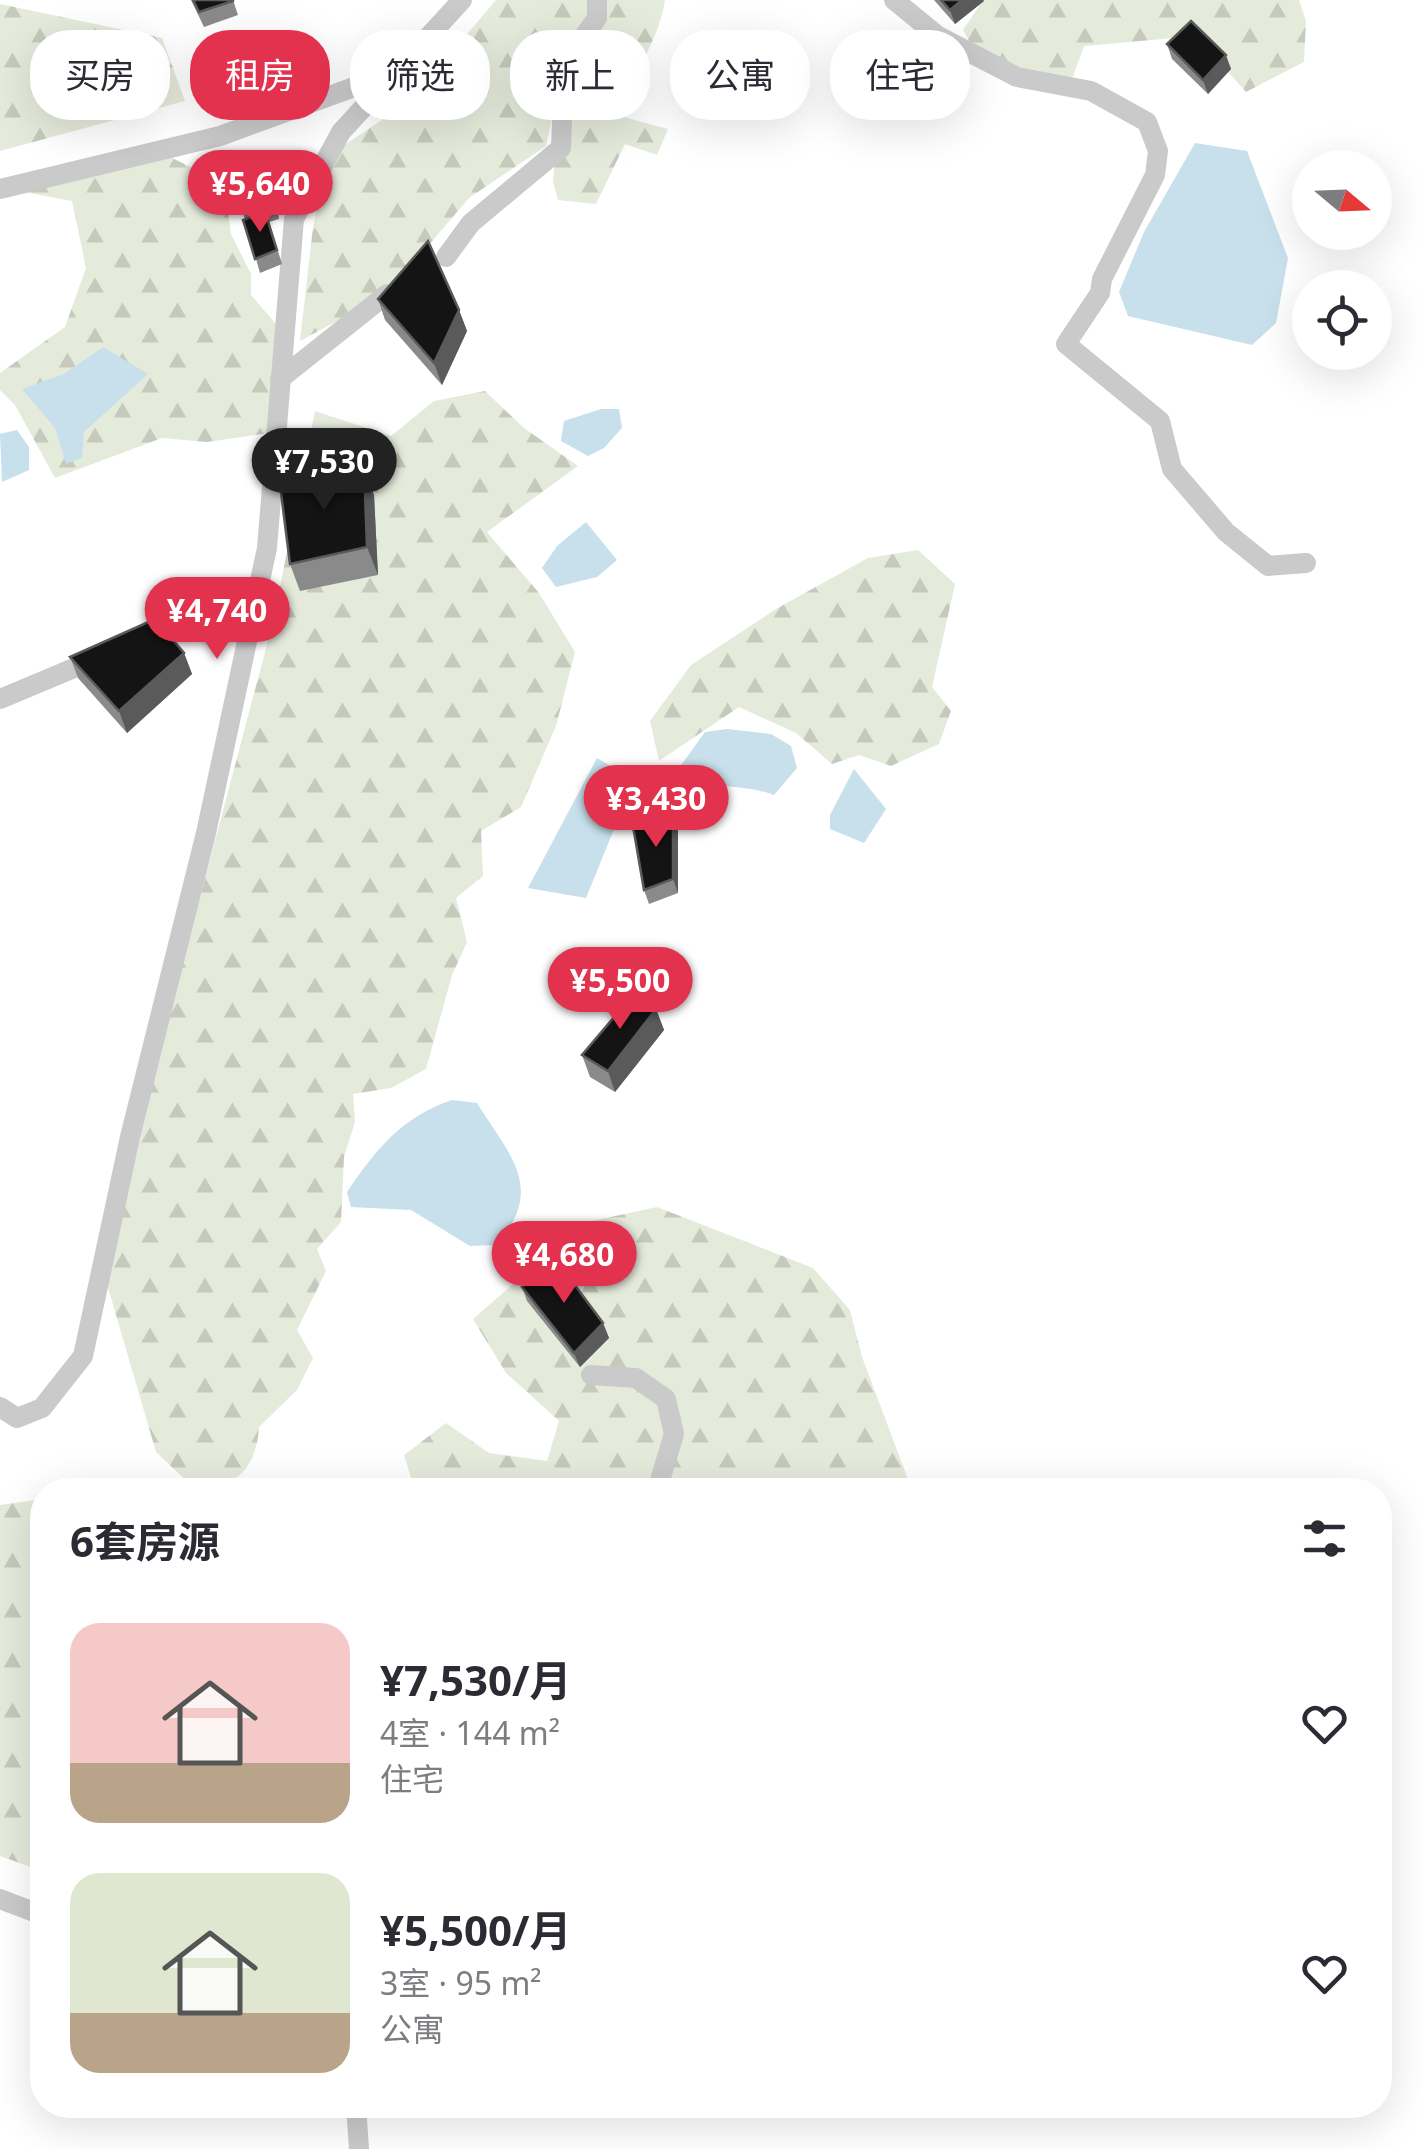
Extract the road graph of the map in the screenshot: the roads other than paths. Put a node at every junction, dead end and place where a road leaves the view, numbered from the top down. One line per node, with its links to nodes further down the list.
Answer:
1 (462, 0): 4 (street)
2 (597, 0): 8 (street)
3 (894, 0): 11 (street)
4 (432, 30)
5 (350, 88): 7 (street)
6 (351, 120): 10 (street)
7 (0, 189)
8 (446, 258)
9 (388, 294): 10 (street)
10 (280, 380): 12 (street)
11 (1306, 563)
12 (260, 584): 13 (street); 15 (street)
13 (0, 700)
14 (591, 1375): 16 (street)
15 (0, 1407)
16 (661, 1478)
17 (0, 1899): 18 (street)
18 (30, 1910)
19 (357, 2118): 20 (street)
20 (359, 2149)

